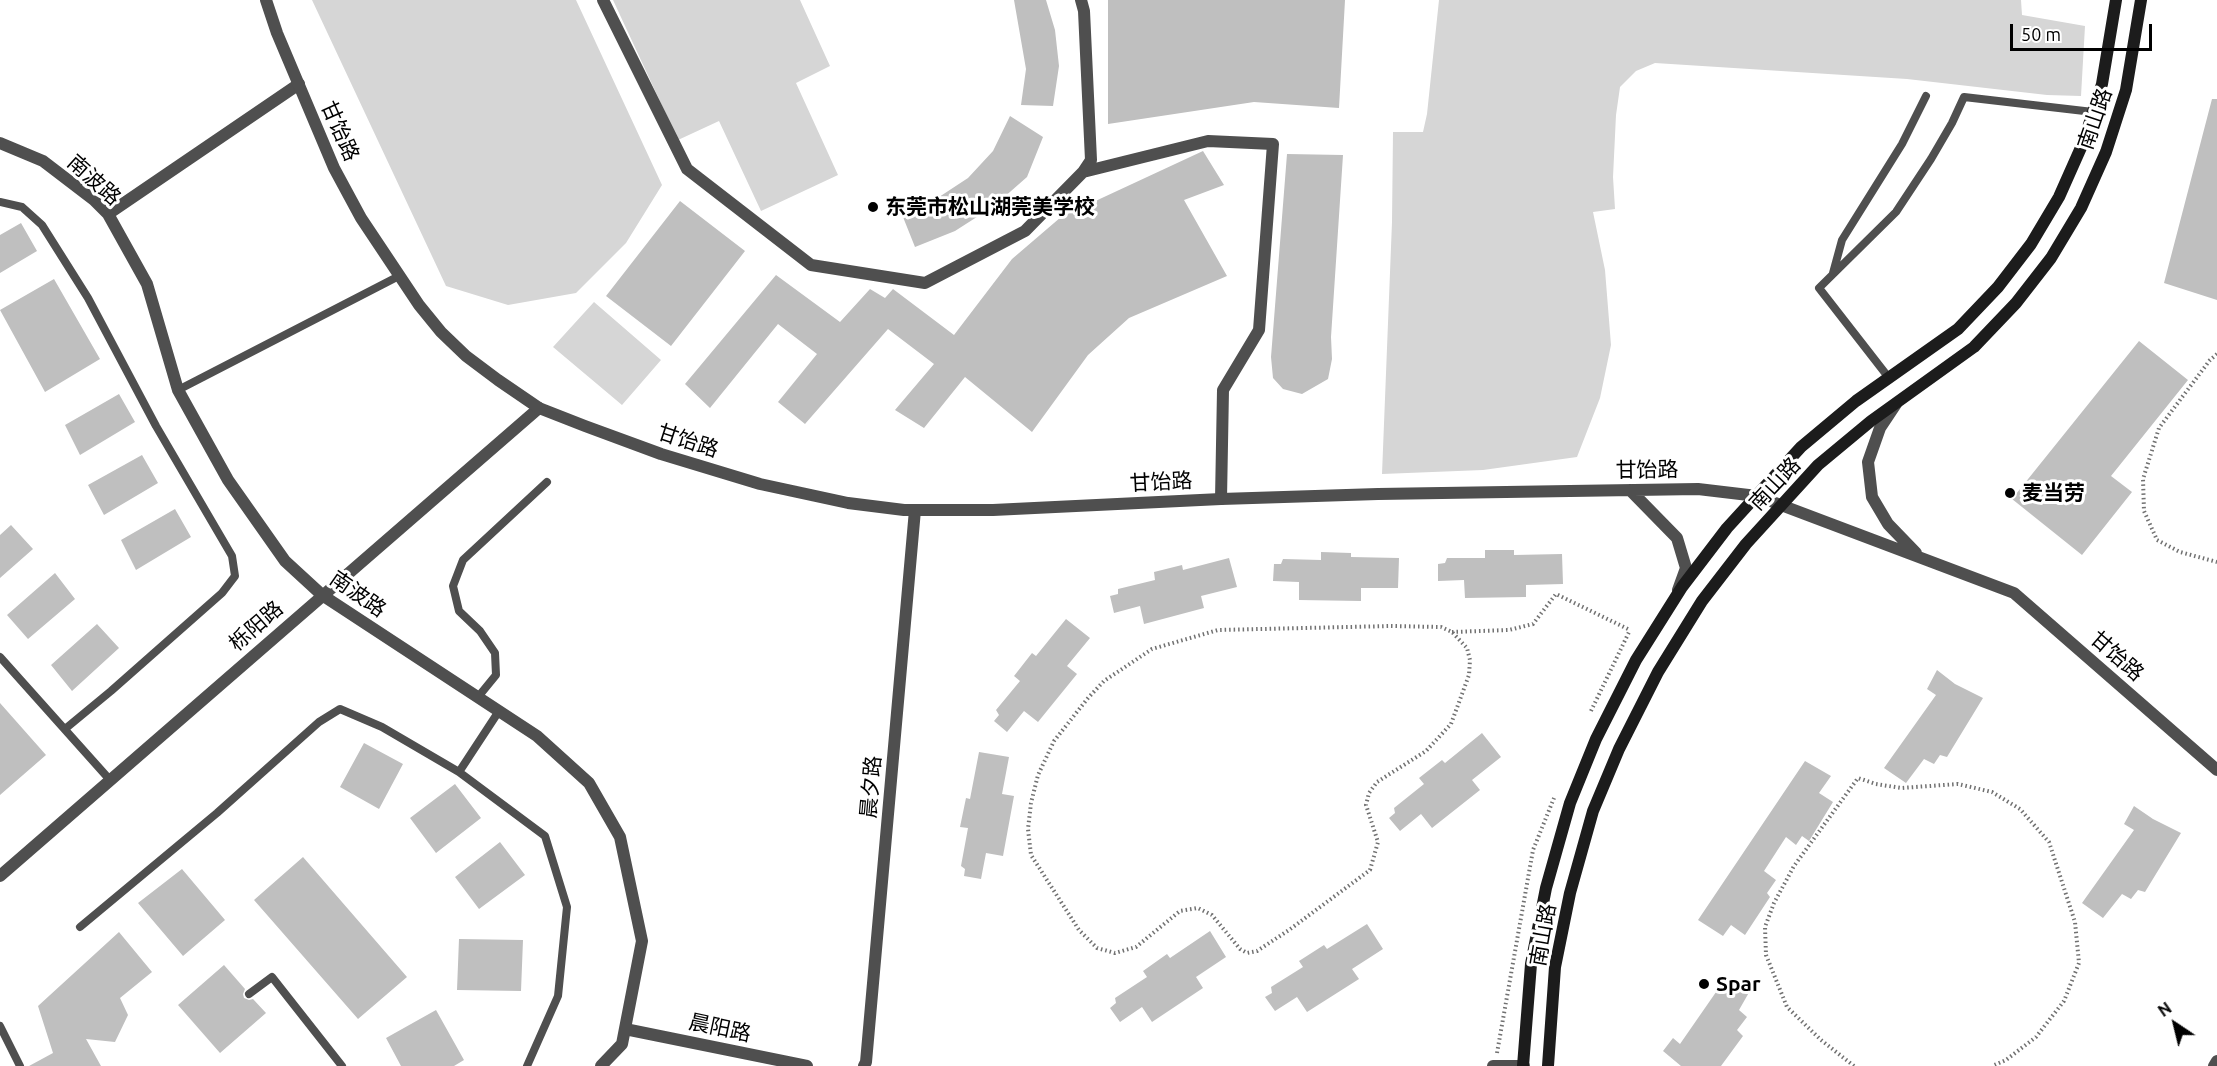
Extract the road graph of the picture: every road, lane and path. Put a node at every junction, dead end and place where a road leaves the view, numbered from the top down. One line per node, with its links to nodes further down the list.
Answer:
1 (266, 0): 6 (street, 甘饴路)
2 (603, 0): 10 (street)
3 (1080, 0): 10 (street)
4 (2116, 0): 8 (main road, 南山路)
5 (2141, 0): 18 (main road, 南山路)
6 (298, 84): 12 (street); 14 (street, 甘饴路)
7 (1926, 96): 13 (lane)
8 (2093, 112): 13 (lane); 16 (main road, 南山路)
9 (0, 143): 12 (street, 南波路)
10 (1083, 172): 23 (street)
11 (0, 202): 35 (lane)
12 (108, 214): 17 (street, 南波路)
13 (1832, 274): 16 (lane)
14 (399, 276): 17 (lane); 19 (street, 甘饴路)
15 (2217, 354): 27 (path)
16 (1889, 378): 22 (main road, 南山路)
17 (178, 390): 28 (street, 南波路)
18 (1896, 403): 24 (main road, 南山路); 26 (street)
19 (539, 408): 25 (street, 甘饴路); 28 (street, 栎阳路)
20 (547, 482): 33 (lane)
21 (1630, 490): 22 (street, 甘饴路); 23 (street, 甘饴路); 29 (street)
22 (1757, 496): 24 (street, 甘饴路); 29 (main road, 南山路)
23 (1221, 499): 25 (street, 甘饴路)
24 (1783, 504): 26 (street, 甘饴路); 53 (main road, 南山路)
25 (915, 510): 50 (street, 晨夕路)
26 (1918, 556): 36 (street, 甘饴路)
27 (2217, 562)
28 (322, 595): 33 (street, 南波路); 38 (street, 栎阳路)
29 (1676, 598): 31 (main road, 南山路)
30 (1452, 632): 30 (path); 31 (path)
31 (1650, 639): 52 (main road, 南山路)
32 (0, 657): 35 (lane)
33 (478, 698): 34 (street, 南波路)
34 (499, 711): 37 (lane); 43 (street, 南波路)
35 (64, 729): 38 (lane)
36 (2217, 770)
37 (459, 772): 40 (lane); 47 (lane)
38 (110, 780): 39 (street, 栎阳路)
39 (0, 876)
40 (80, 927)
41 (249, 994): 46 (lane)
42 (0, 1026): 45 (lane)
43 (625, 1029): 48 (street, 南波路); 49 (street, 晨阳路)
44 (2217, 1061): 56 (street)
45 (20, 1066)
46 (342, 1066)
47 (527, 1066)
48 (601, 1066)
49 (807, 1066)
50 (864, 1066)
51 (1493, 1066): 52 (street)
52 (1524, 1066)
53 (1548, 1066)
54 (1854, 1066): 55 (path)
55 (1992, 1066)
56 (2214, 1066)

